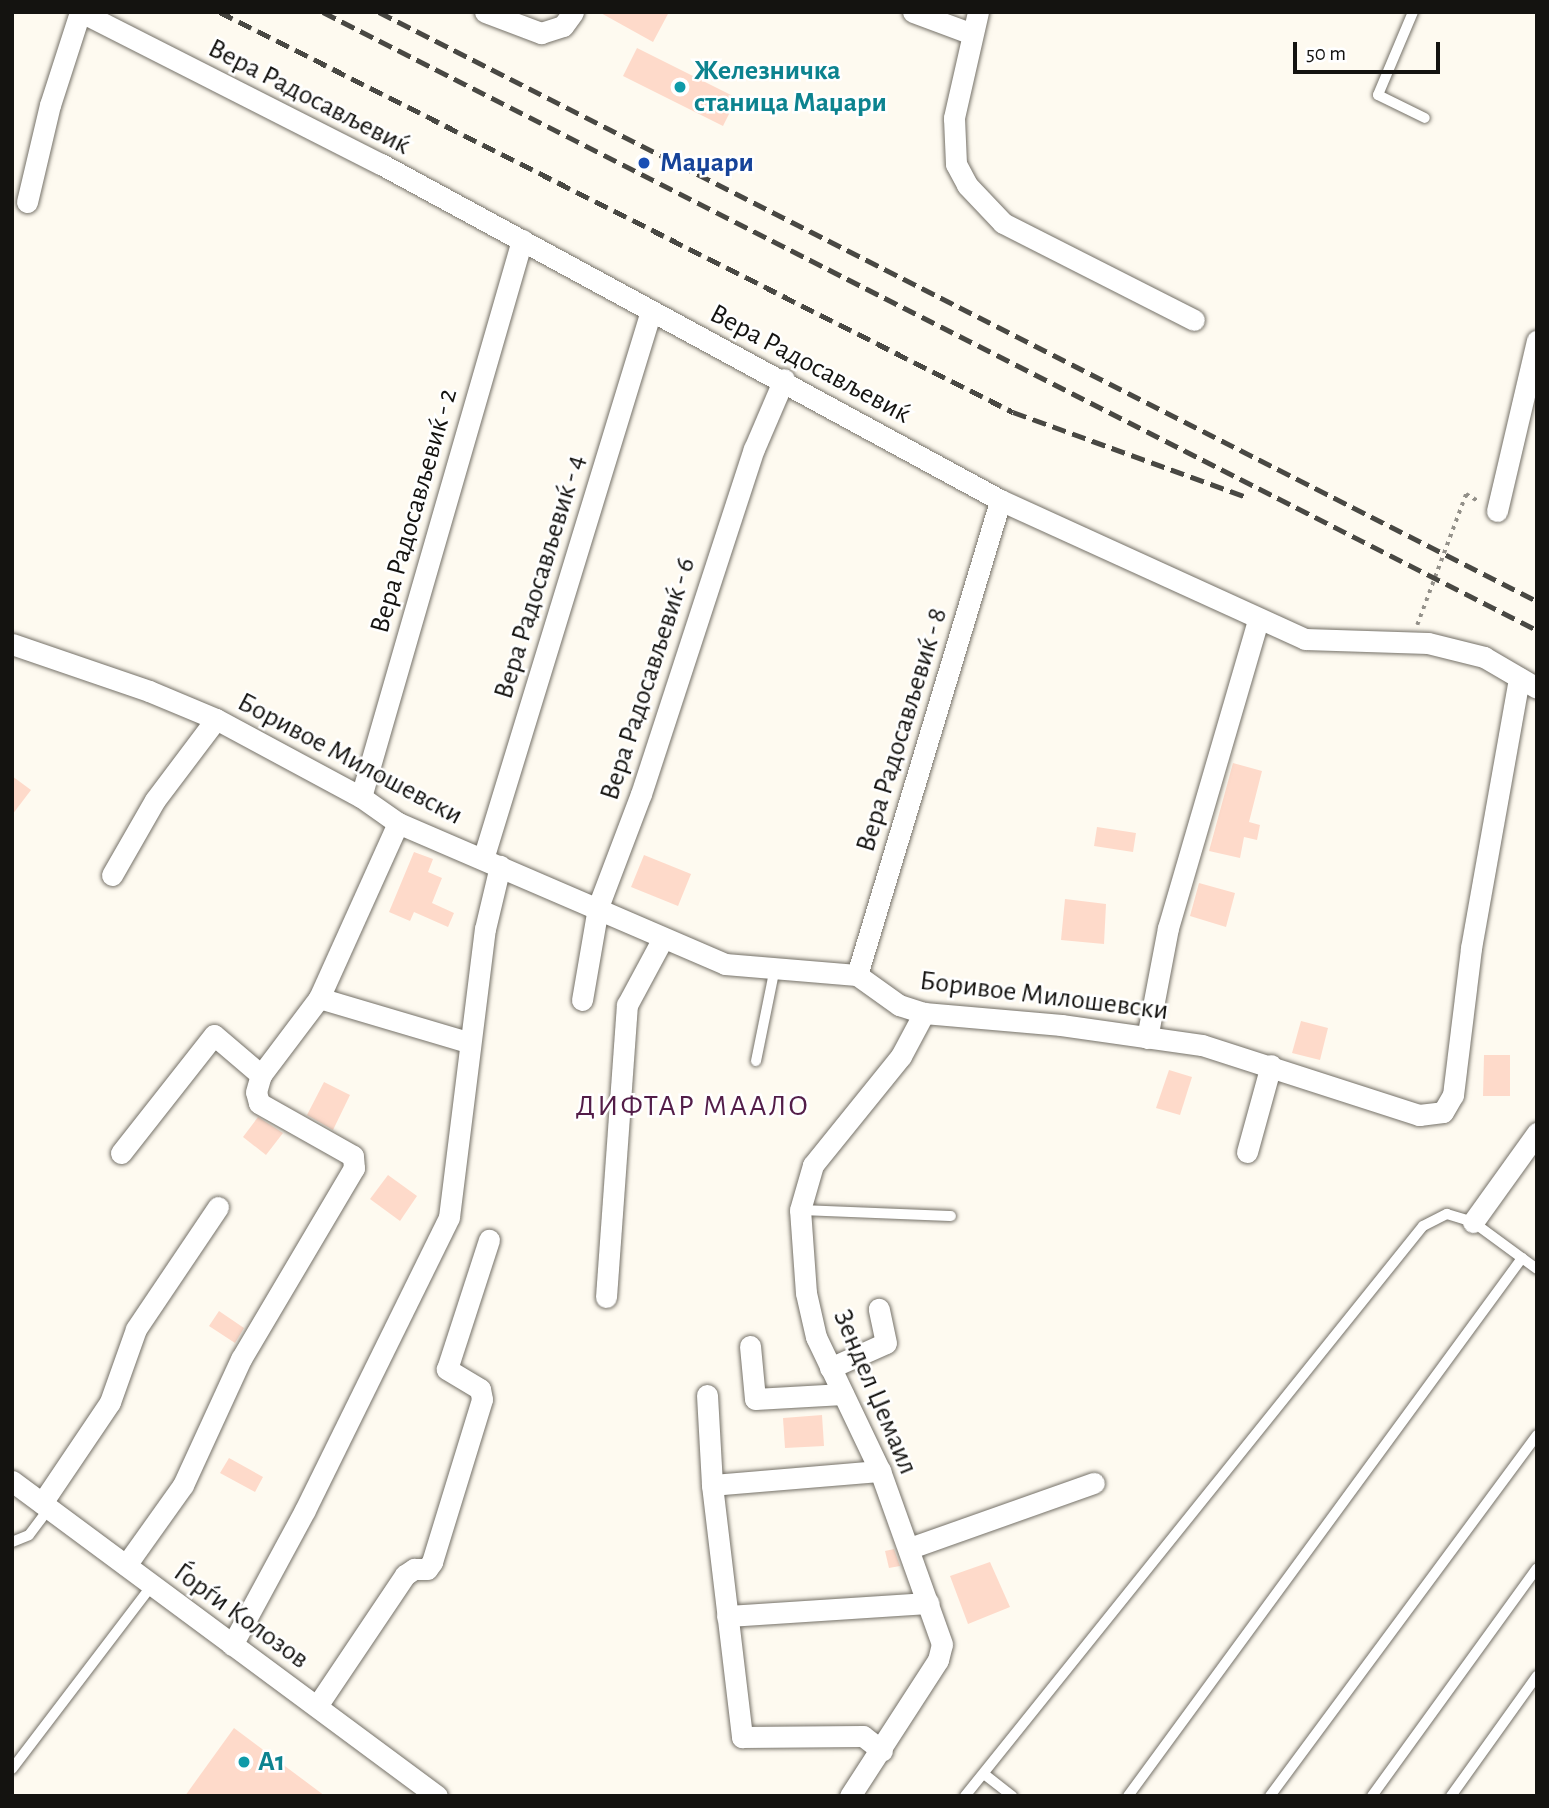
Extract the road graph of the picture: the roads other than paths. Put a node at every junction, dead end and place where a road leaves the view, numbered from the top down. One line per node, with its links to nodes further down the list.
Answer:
1 (81, 12): 9 (street, Вера Радосављевиќ); 10 (street, Вера Радосављевиќ)
2 (485, 12): 3 (street)
3 (573, 12)
4 (913, 12): 7 (street)
5 (978, 12): 7 (street)
6 (1413, 12): 8 (lane)
7 (972, 34): 12 (street)
8 (1425, 118)
9 (27, 202)
10 (522, 240): 11 (street, Вера Радосављевиќ); 21 (street, Вера Радосављевиќ - 2)
11 (651, 311): 14 (street, Вера Радосављевиќ); 23 (street, Вера Радосављевиќ - 4)
12 (1194, 320)
13 (1537, 341): 16 (street)
14 (784, 379): 15 (street, Вера Радосављевиќ); 25 (street, Вера Радосављевиќ - 6)
15 (1000, 500): 17 (street, Вера Радосављевиќ); 28 (street, Вера Радосављевиќ - 8)
16 (1497, 511)
17 (1258, 620): 19 (street, Вера Радосављевиќ); 32 (street)
18 (12, 644): 20 (street, Боривое Милошевски)
19 (1528, 683): 35 (street, Боривое Милошевски)
20 (216, 719): 21 (street, Боривое Милошевски); 24 (street)
21 (361, 797): 22 (street, Боривое Милошевски)
22 (398, 823): 23 (street, Боривое Милошевски); 29 (street)
23 (491, 862): 25 (street, Боривое Милошевски); 33 (street, Вера Радосављевиќ - 4)
24 (111, 875)
25 (598, 907): 26 (street, Боривое Милошевски); 30 (street, Вера Радосављевиќ - 6)
26 (662, 940): 27 (street, Боривое Милошевски); 47 (street)
27 (775, 968): 28 (street, Боривое Милошевски); 34 (lane)
28 (857, 975): 31 (street, Боривое Милошевски)
29 (319, 998): 33 (street); 36 (street)
30 (582, 1000)
31 (924, 1013): 32 (street, Боривое Милошевски); 41 (street, Зендел Џемаил)
32 (1147, 1038): 35 (street, Боривое Милошевски)
33 (468, 1042): 66 (street, Вера Радосављевиќ - 4)
34 (756, 1061)
35 (1271, 1065): 38 (street)
36 (261, 1076): 39 (street); 61 (street)
37 (1537, 1133): 43 (street)
38 (1247, 1152)
39 (121, 1153)
40 (218, 1207): 58 (street)
41 (800, 1210): 42 (lane); 50 (street, Зендел Џемаил)
42 (951, 1216)
43 (1473, 1222): 45 (lane); 71 (lane)
44 (489, 1240): 68 (street)
45 (1522, 1258): 46 (lane); 76 (lane)
46 (1537, 1269)
47 (606, 1297)
48 (879, 1309): 50 (street)
49 (750, 1346): 51 (street)
50 (830, 1368): 51 (street, Зендел Џемаил)
51 (843, 1394): 54 (street, Зендел Џемаил)
52 (707, 1395): 57 (street)
53 (1537, 1436): 77 (lane)
54 (880, 1471): 57 (street); 60 (street, Зендел Џемаил)
55 (12, 1481): 58 (street, Ѓорѓи Колозов)
56 (1094, 1483): 60 (street)
57 (712, 1485): 65 (street)
58 (46, 1506): 59 (lane); 61 (street, Ѓорѓи Колозов)
59 (12, 1542)
60 (910, 1548): 64 (street, Зендел Џемаил)
61 (126, 1565): 63 (street, Ѓорѓи Колозов)
62 (1537, 1568): 78 (lane)
63 (152, 1585): 66 (street, Ѓорѓи Колозов); 70 (lane)
64 (929, 1602): 65 (street); 69 (street, Зендел Џемаил)
65 (727, 1616): 69 (street)
66 (233, 1645): 68 (street, Ѓорѓи Колозов)
67 (1537, 1676): 79 (lane)
68 (317, 1706): 72 (street, Ѓорѓи Колозов)
69 (882, 1751): 73 (street, Зендел Џемаил)
70 (12, 1769)
71 (984, 1774): 74 (lane); 75 (lane)
72 (437, 1796)
73 (850, 1796)
74 (965, 1796)
75 (1012, 1796)
76 (1128, 1796)
77 (1270, 1796)
78 (1372, 1796)
79 (1451, 1796)

